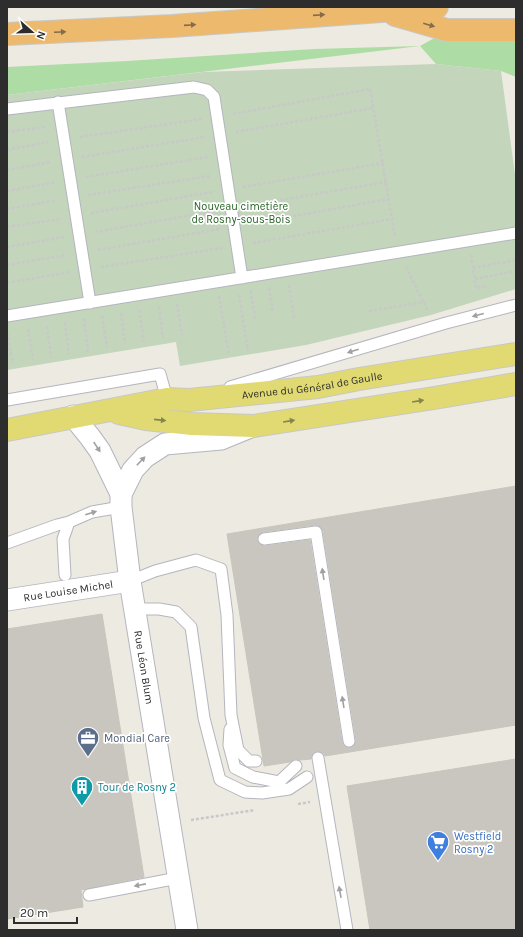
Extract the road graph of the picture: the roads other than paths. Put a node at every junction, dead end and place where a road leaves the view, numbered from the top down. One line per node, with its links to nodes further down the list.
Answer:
1 (437, 7): 2 (highway)
2 (378, 10): 3 (highway, one-way to 3); 4 (highway, one-way to 2)
3 (516, 30)
4 (7, 34)
5 (58, 102): 6 (lane); 8 (lane); 9 (lane)
6 (7, 109)
7 (516, 234): 8 (lane)
8 (242, 278): 9 (lane)
9 (91, 303): 11 (lane)
10 (516, 305): 16 (lane, one-way to 16)
11 (7, 316)
12 (516, 354): 16 (main road, Avenue du Général de Gaulle)
13 (516, 384): 19 (main road, Avenue du Général de Gaulle, one-way to 13)
14 (7, 400): 15 (lane)
15 (167, 400): 16 (main road, Avenue du Général de Gaulle); 17 (main road, Avenue du Général de Gaulle)
16 (189, 400)
17 (108, 411): 18 (main road, Avenue du Général de Gaulle); 19 (main road, Avenue du Général de Gaulle, one-way to 19)
18 (73, 416): 20 (main road, Avenue du Général de Gaulle); 21 (street, Rue Léon Blum, one-way to 21)
19 (254, 426): 21 (street, one-way to 19)
20 (7, 430)
21 (121, 501): 22 (lane, one-way to 21); 26 (street, Rue Léon Blum)
22 (69, 522): 24 (lane); 25 (lane)
23 (264, 539): 30 (lane, one-way to 23)
24 (7, 543)
25 (66, 575)
26 (130, 581): 27 (street, Rue Louise Michel); 28 (street, Rue Léon Blum); 29 (lane)
27 (7, 600)
28 (134, 609): 34 (lane); 35 (street, Rue Léon Blum)
29 (230, 715): 32 (lane); 33 (lane)
30 (349, 741)
31 (318, 758): 38 (lane, one-way to 31)
32 (256, 761)
33 (296, 766)
34 (307, 777)
35 (178, 878): 36 (lane, one-way to 36); 37 (street, Rue Léon Blum)
36 (89, 895)
37 (187, 930)
38 (347, 930)

